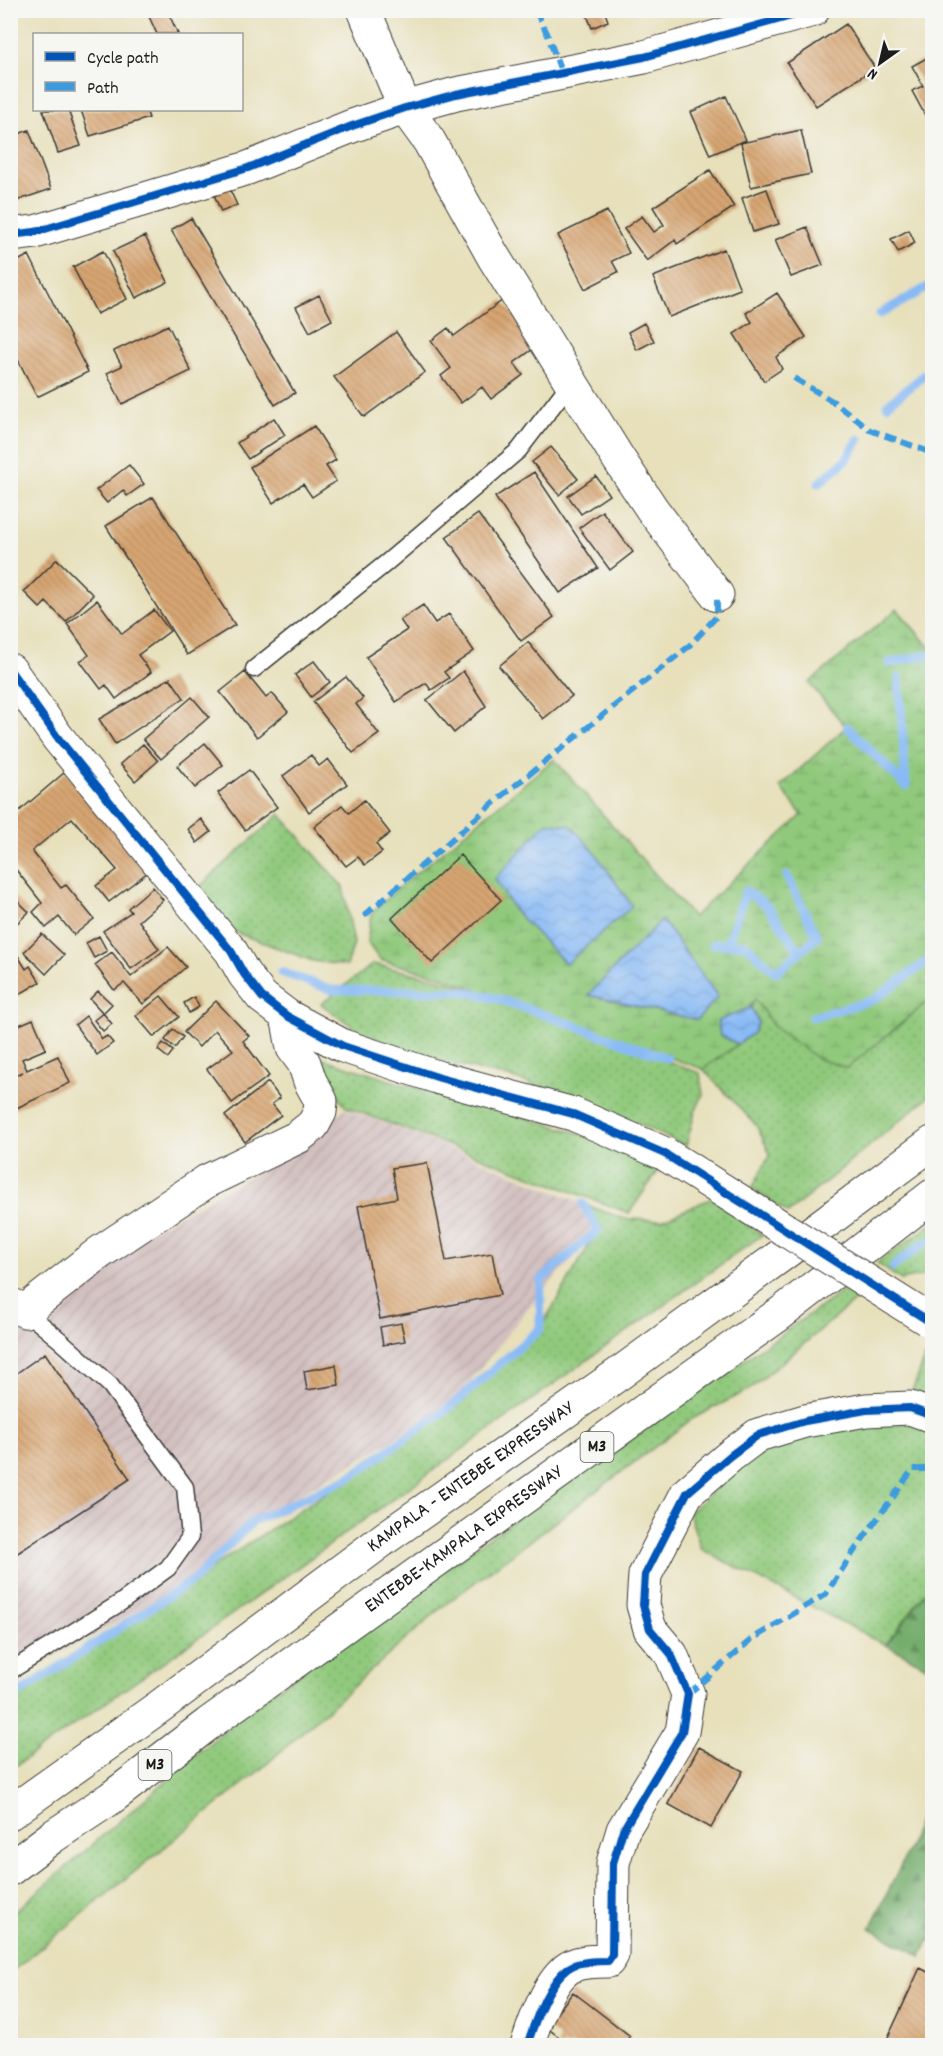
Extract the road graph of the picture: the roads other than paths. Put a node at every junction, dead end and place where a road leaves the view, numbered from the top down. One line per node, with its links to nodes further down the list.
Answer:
1 (364, 10): 3 (main road)
2 (813, 10): 3 (main road)
3 (405, 108): 4 (main road); 5 (main road)
4 (10, 235)
5 (571, 382): 6 (main road); 7 (lane)
6 (717, 595)
7 (254, 669)
8 (10, 670): 9 (main road)
9 (287, 1016): 12 (main road); 13 (main road, bridge)
10 (933, 1143): 16 (main road, KAMPALA - ENTEBBE EXPRESSWAY / M3)
11 (933, 1196): 17 (main road, ENTEBBE-KAMPALA EXPRESSWAY / M3)
12 (18, 1307): 15 (lane)
13 (930, 1321)
14 (933, 1416): 20 (main road)
15 (10, 1671)
16 (10, 1813)
17 (52, 1837): 18 (main road, M3); 19 (main road)
18 (10, 1869)
19 (10, 1894)
20 (526, 2046)

